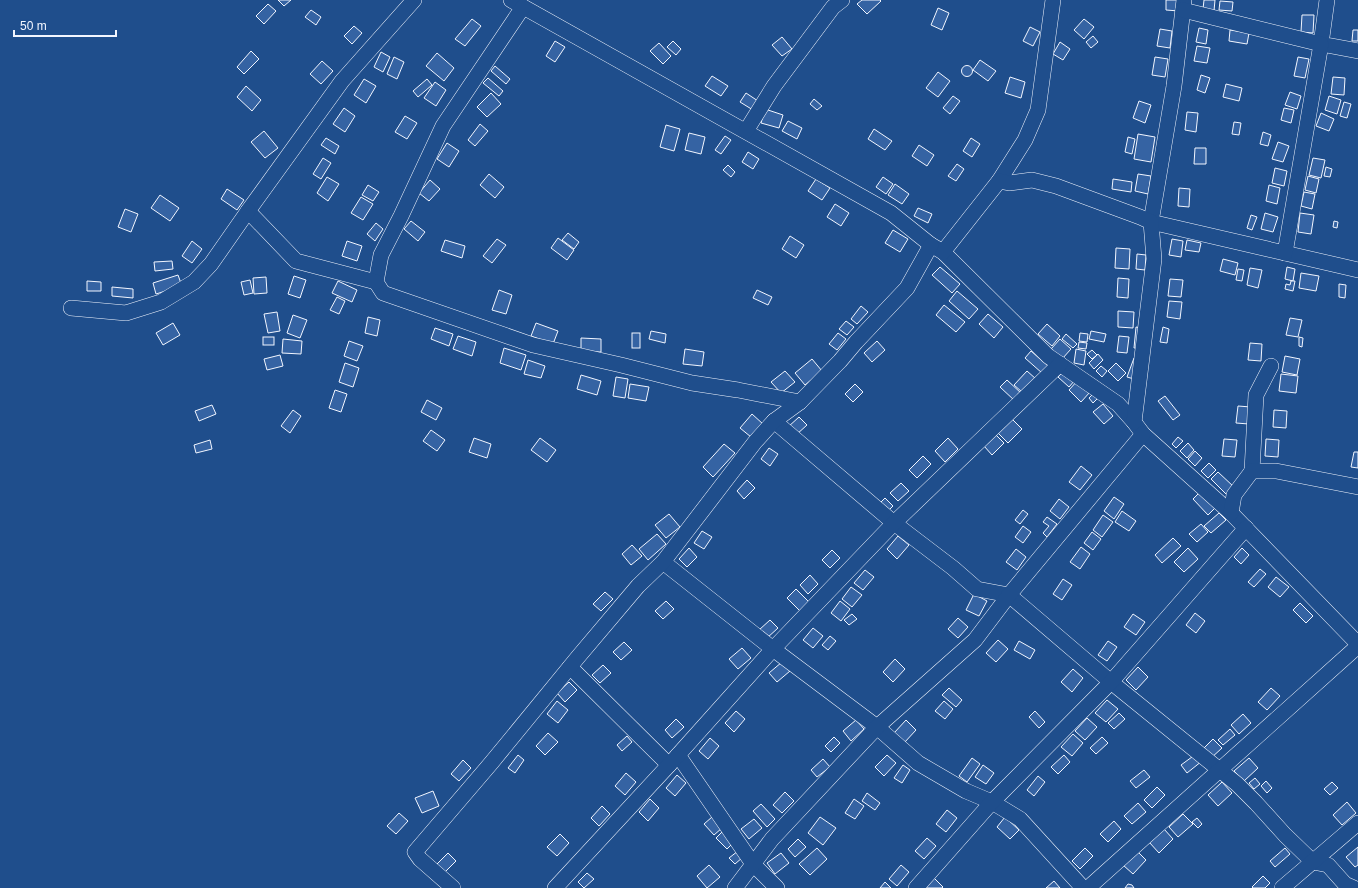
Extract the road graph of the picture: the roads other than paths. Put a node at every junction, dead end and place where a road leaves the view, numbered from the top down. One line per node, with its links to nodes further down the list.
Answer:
1 (414, 0): 11 (street)
2 (842, 0): 9 (street)
3 (1053, 0): 10 (street)
4 (1327, 0): 7 (street)
5 (517, 3): 9 (street); 16 (street)
6 (1184, 5): 7 (street); 12 (street)
7 (1321, 44): 8 (street); 14 (street)
8 (1358, 51)
9 (746, 131): 13 (street)
10 (999, 181): 12 (street); 13 (street)
11 (248, 211): 16 (street); 17 (street)
12 (1151, 222): 14 (street); 22 (street)
13 (937, 248): 18 (street); 20 (street)
14 (1285, 254): 15 (street)
15 (1358, 270)
16 (376, 282): 20 (street)
17 (71, 308)
18 (1060, 364): 22 (street); 26 (street)
19 (1271, 366): 23 (street)
20 (800, 402): 21 (street)
21 (774, 421): 26 (street); 28 (street)
22 (1138, 428): 25 (street); 29 (street)
23 (1252, 471): 24 (street); 25 (street)
24 (1358, 487)
25 (1231, 513): 27 (street)
26 (894, 524): 29 (street); 31 (street)
27 (1246, 528): 30 (street); 33 (street)
28 (663, 562): 31 (street); 32 (street)
29 (1009, 594): 33 (street); 34 (street)
30 (1358, 645): 36 (street)
31 (773, 649): 34 (street); 35 (street)
32 (570, 667): 35 (street); 41 (street)
33 (1111, 682): 36 (street); 37 (street)
34 (877, 727): 37 (street); 40 (street)
35 (674, 760): 40 (street); 42 (street)
36 (1219, 770): 39 (street); 47 (street)
37 (992, 802): 45 (street); 46 (street)
38 (1358, 823): 39 (street)
39 (1313, 862): 48 (street); 49 (street)
40 (753, 864): 43 (street); 44 (street)
41 (453, 888)
42 (555, 888)
43 (735, 888)
44 (777, 888)
45 (916, 888)
46 (1082, 888)
47 (1088, 888)
48 (1282, 888)
49 (1354, 888)

